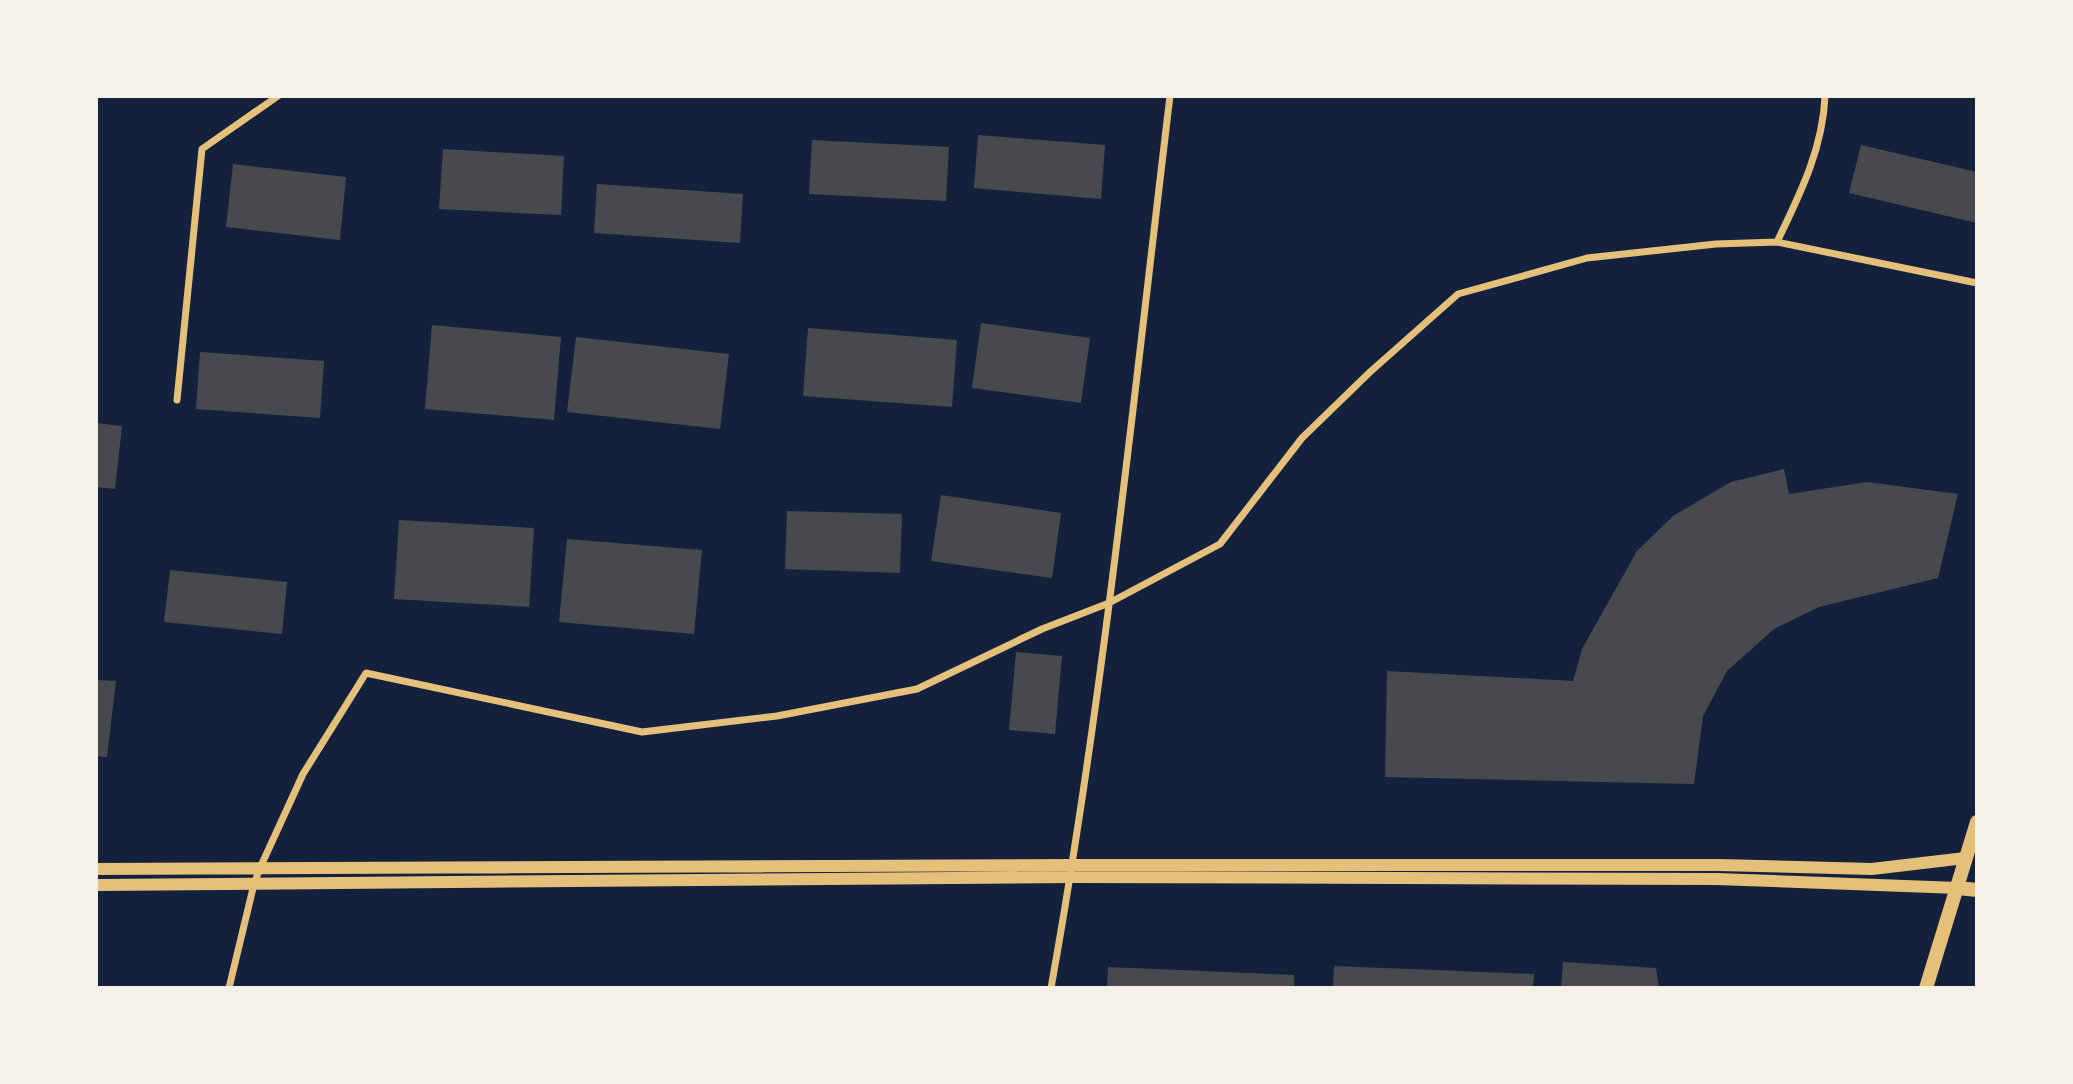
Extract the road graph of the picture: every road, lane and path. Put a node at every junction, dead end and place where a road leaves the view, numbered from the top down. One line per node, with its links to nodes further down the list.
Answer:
1 (278, 96): 6 (street)
2 (1170, 96): 7 (street)
3 (1825, 96): 4 (street)
4 (1777, 242): 5 (street); 7 (street)
5 (1977, 283)
6 (177, 400)
7 (1109, 603): 10 (street); 12 (street)
8 (1977, 822): 9 (main road)
9 (1971, 858): 12 (street); 15 (main road)
10 (260, 868): 11 (street); 12 (street); 13 (street)
11 (96, 869)
12 (1072, 871): 13 (street); 15 (street); 18 (street)
13 (254, 884): 14 (street); 17 (street)
14 (96, 885)
15 (1958, 888): 16 (main road); 19 (main road)
16 (1977, 890)
17 (229, 988)
18 (1051, 988)
19 (1926, 988)

